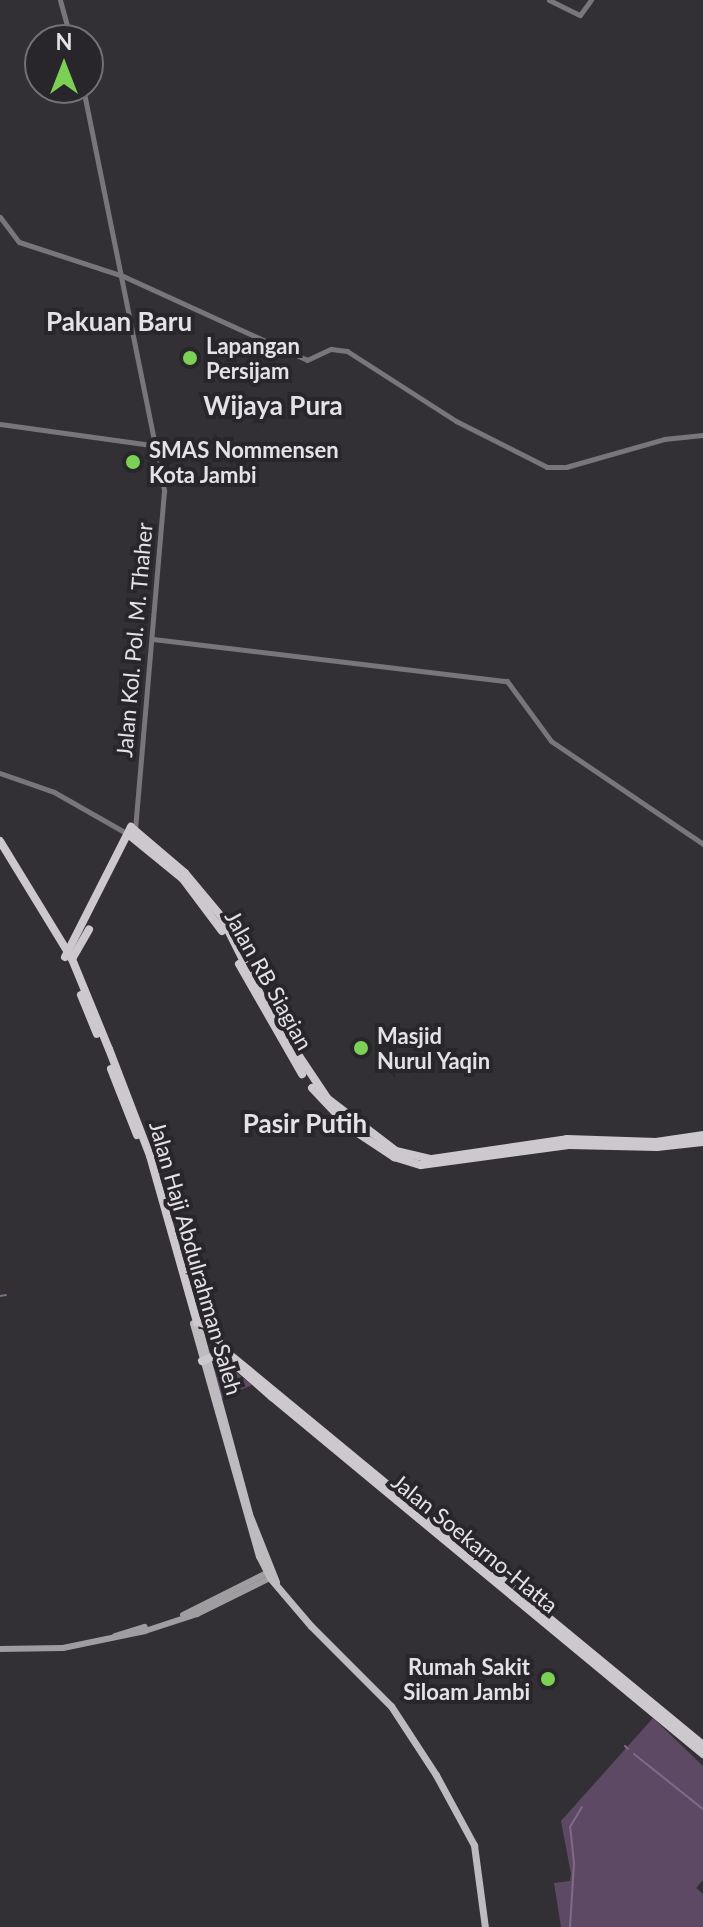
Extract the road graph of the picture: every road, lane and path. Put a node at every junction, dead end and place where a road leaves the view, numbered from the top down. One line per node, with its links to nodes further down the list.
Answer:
1 (60, 0): 4 (street)
2 (549, 0): 3 (street)
3 (591, 0)
4 (67, 24)
5 (86, 104): 7 (street, Jalan Kol. Pol. M. Thaher)
6 (0, 217): 7 (street)
7 (123, 276): 9 (street); 10 (street, Jalan Kol. Pol. M. Thaher)
8 (0, 424): 10 (street)
9 (703, 435)
10 (158, 446): 11 (street, Jalan Kol. Pol. M. Thaher)
11 (153, 639): 13 (street, Jalan Kol. Pol. M. Thaher); 15 (street)
12 (0, 773): 13 (street)
13 (131, 830): 17 (highway, Jalan Kol. Pol. M. Thaher); 20 (highway, Jalan RB Siagian)
14 (0, 841): 17 (highway)
15 (703, 844)
16 (0, 852): 17 (highway)
17 (68, 958): 21 (highway, Jalan Haji Abdulrahman Saleh)
18 (703, 1135): 20 (highway, Jalan RB Siagian)
19 (703, 1142): 20 (highway, Jalan RB Siagian)
20 (656, 1144)
21 (195, 1322): 22 (highway, Jalan Soekarno-Hatta); 23 (main road, Jalan Haji Abdulrahman Saleh)
22 (228, 1353): 23 (highway); 26 (highway, Jalan Soekarno-Hatta)
23 (204, 1359): 24 (main road, Jalan Haji Abdulrahman Saleh)
24 (272, 1576): 25 (main road); 29 (main road, Jalan Haji Abdulrahman Saleh)
25 (0, 1649)
26 (608, 1671): 27 (highway, Jalan Soekarno-Hatta); 28 (highway, Jalan Soekarno-Hatta)
27 (703, 1745)
28 (703, 1754)
29 (485, 1927)

